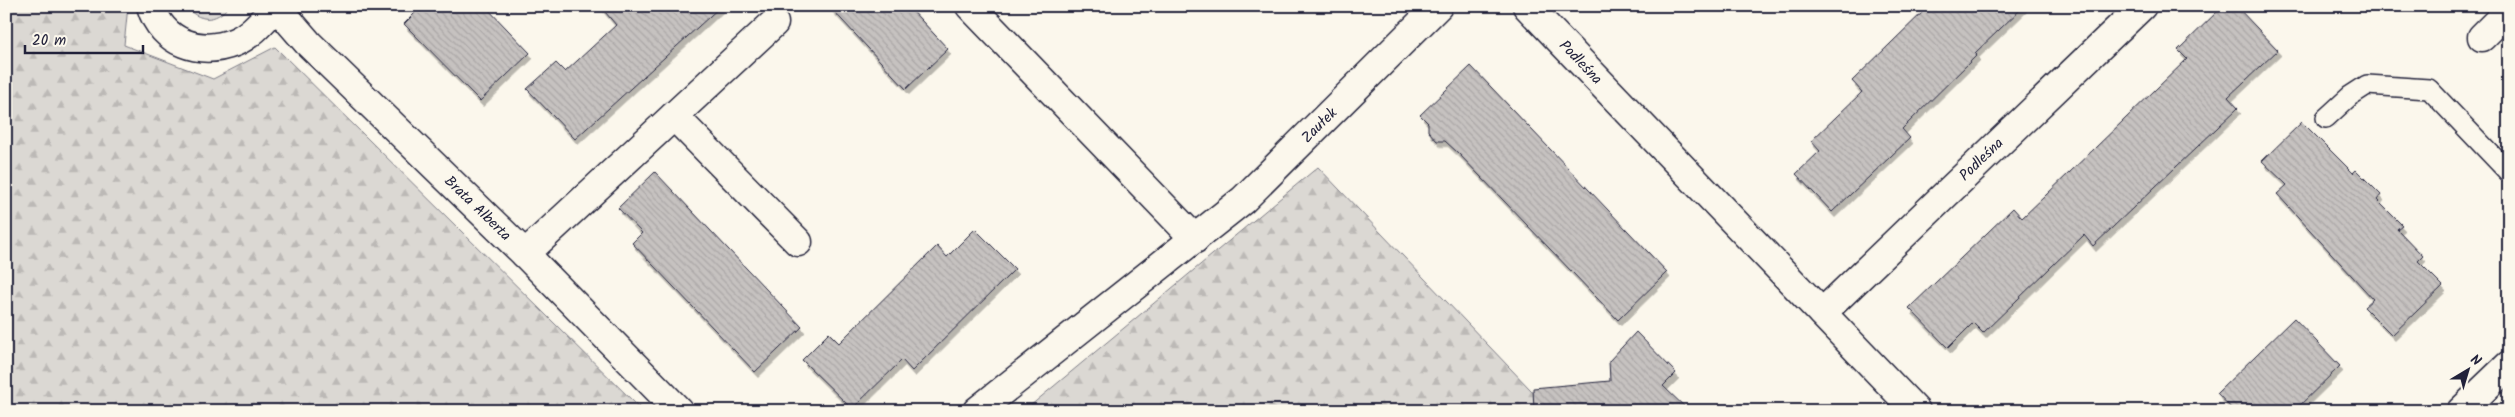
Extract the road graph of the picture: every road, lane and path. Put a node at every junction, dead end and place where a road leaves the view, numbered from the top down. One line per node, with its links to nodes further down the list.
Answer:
1 (151, 6): 2 (street)
2 (276, 6): 15 (street, Brata Alberta)
3 (970, 6): 13 (street)
4 (1438, 6): 13 (street, Zaułek)
5 (1527, 6): 16 (street, Podleśna)
6 (2142, 6): 16 (street, Podleśna)
7 (2509, 10): 9 (street)
8 (774, 23): 10 (street)
9 (2482, 37)
10 (674, 116): 14 (street); 15 (street)
11 (2326, 118): 12 (lane)
12 (2509, 173)
13 (1195, 239): 19 (street, Zaułek)
14 (798, 242)
15 (525, 254): 18 (street, Brata Alberta)
16 (1822, 313): 20 (street, Podleśna)
17 (2509, 365): 21 (street)
18 (679, 411)
19 (977, 411)
20 (1916, 411)
21 (2461, 411)

